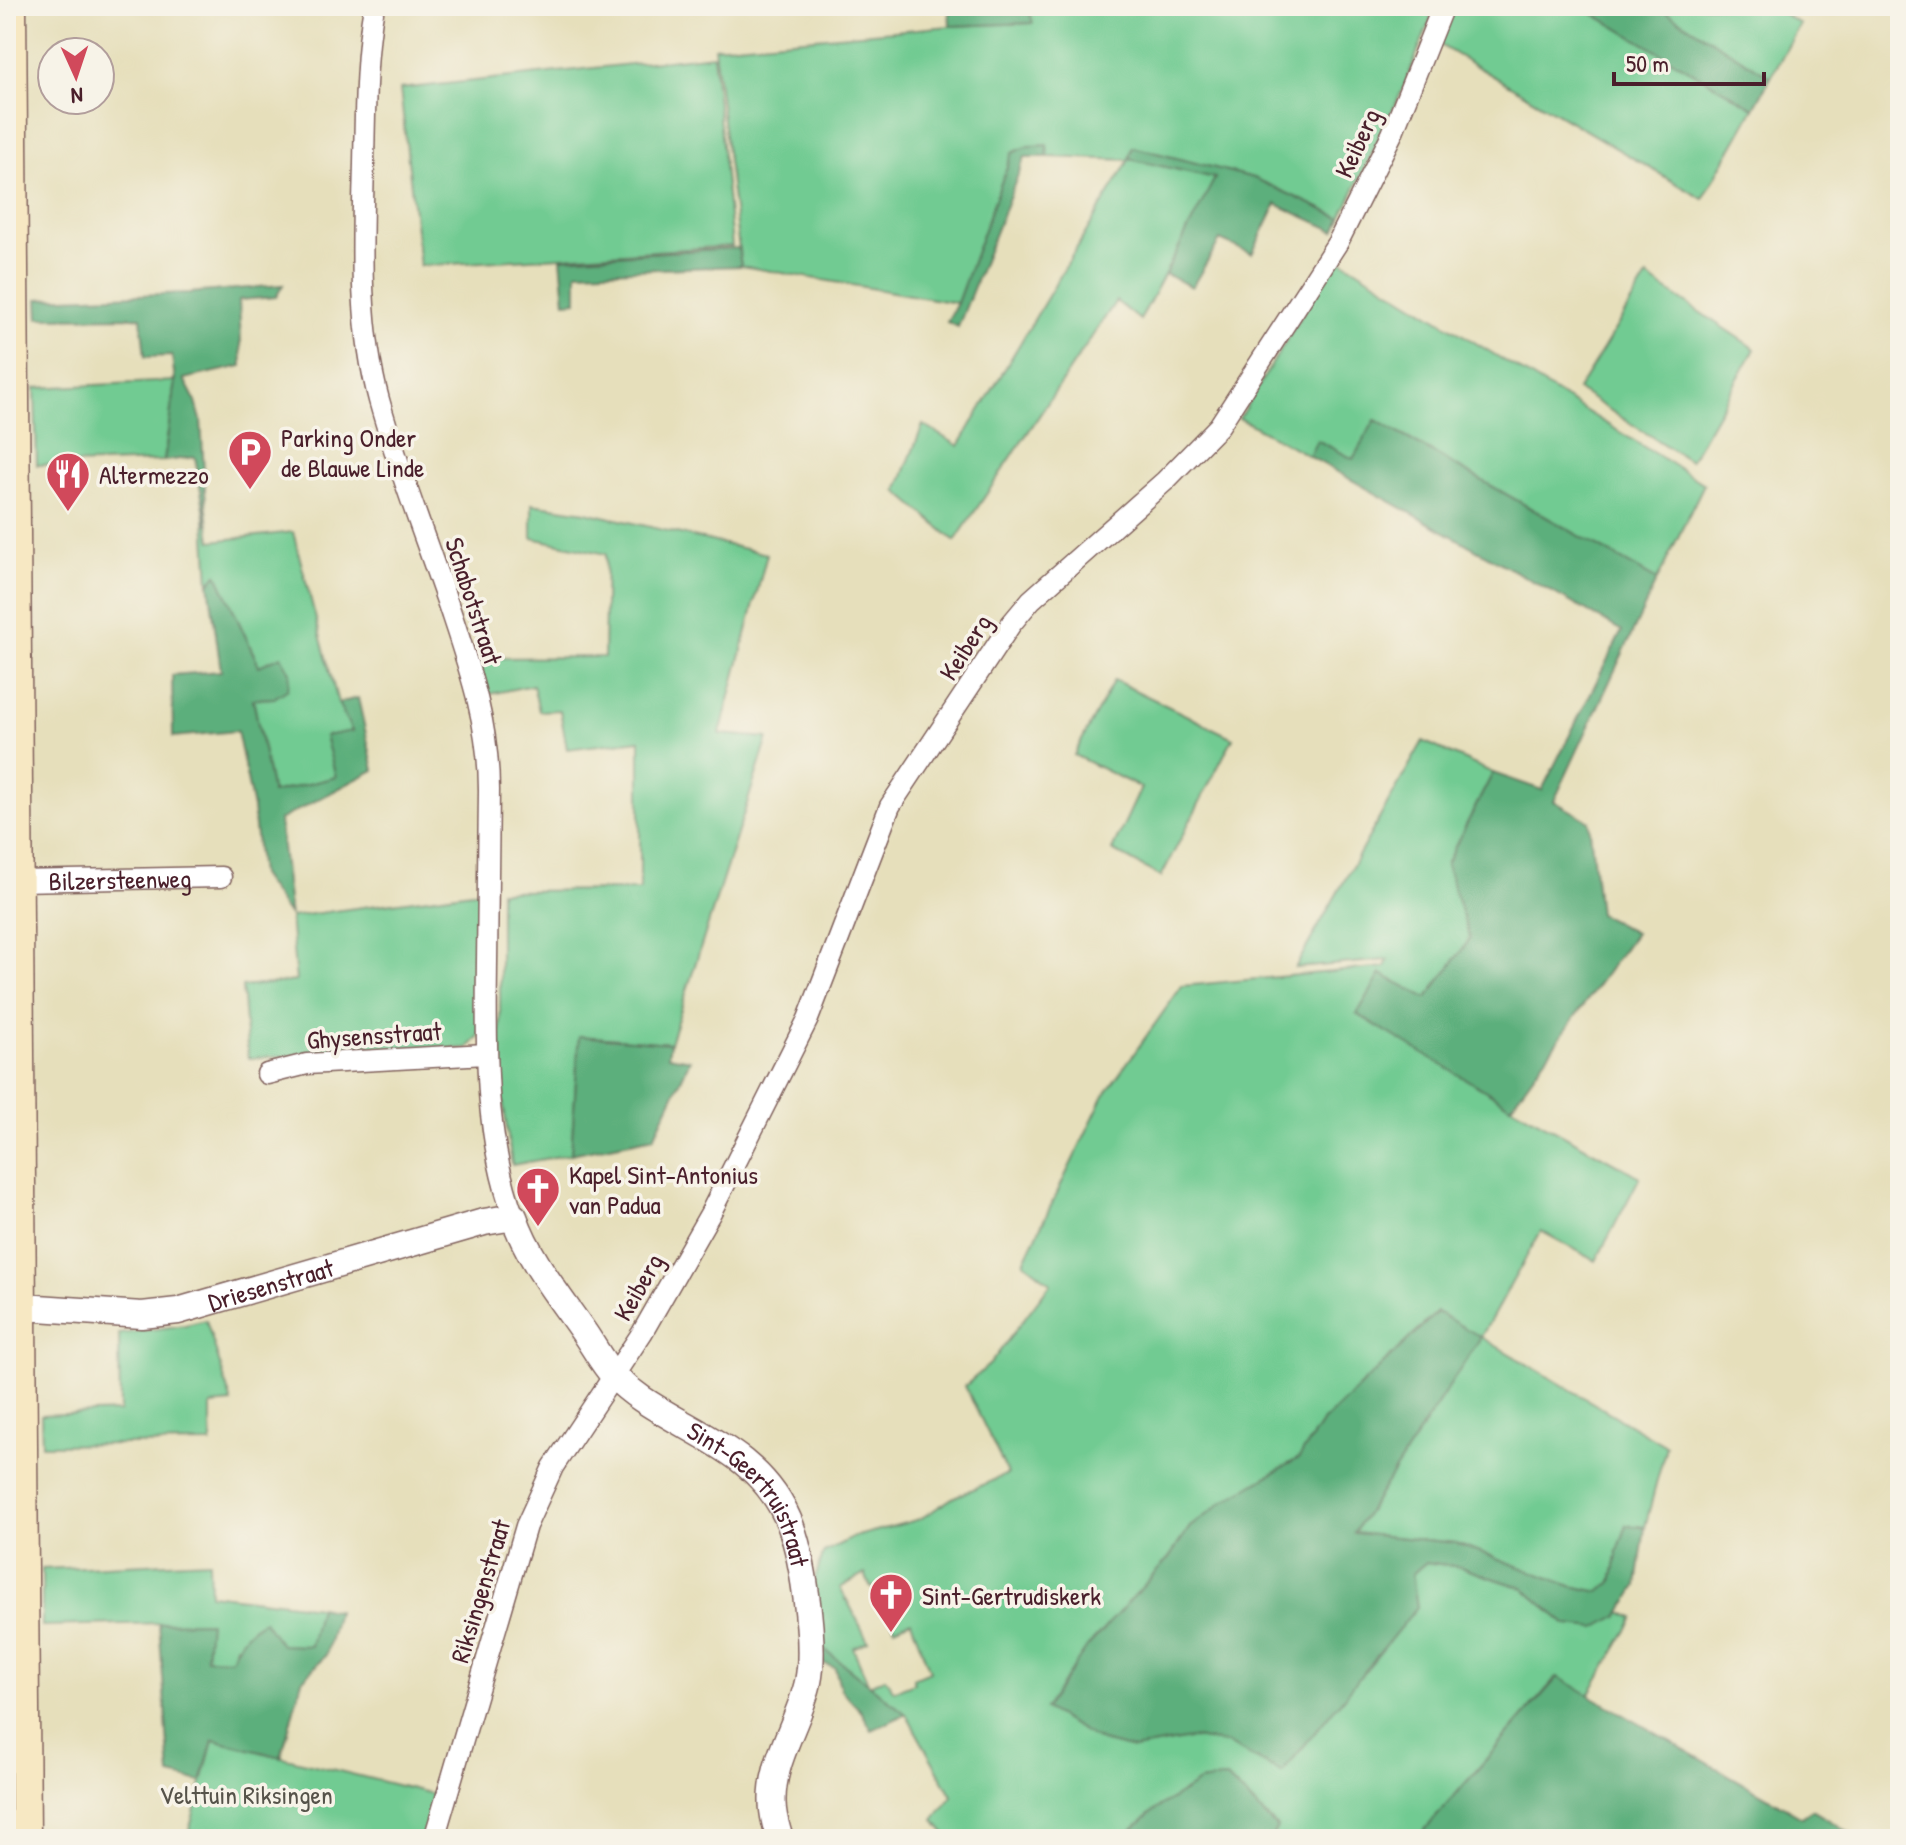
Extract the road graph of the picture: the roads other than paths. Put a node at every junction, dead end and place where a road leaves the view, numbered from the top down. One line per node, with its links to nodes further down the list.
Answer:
1 (12, 6): 5 (main road, Bilzersteenweg)
2 (374, 6): 6 (street, Schabotstraat)
3 (1443, 6): 10 (street, Keiberg)
4 (221, 877): 5 (street, Bilzersteenweg)
5 (18, 881): 9 (main road, Bilzersteenweg)
6 (486, 1054): 7 (street, Ghysensstraat); 8 (street, Schabotstraat)
7 (267, 1074)
8 (514, 1217): 9 (street, Driesenstraat); 10 (street, Sint-Geertruistraat)
9 (23, 1307): 11 (main road, Bilzersteenweg)
10 (614, 1376): 12 (street, Riksingenstraat); 13 (street, Sint-Geertruistraat)
11 (26, 1839)
12 (434, 1839)
13 (780, 1839)

